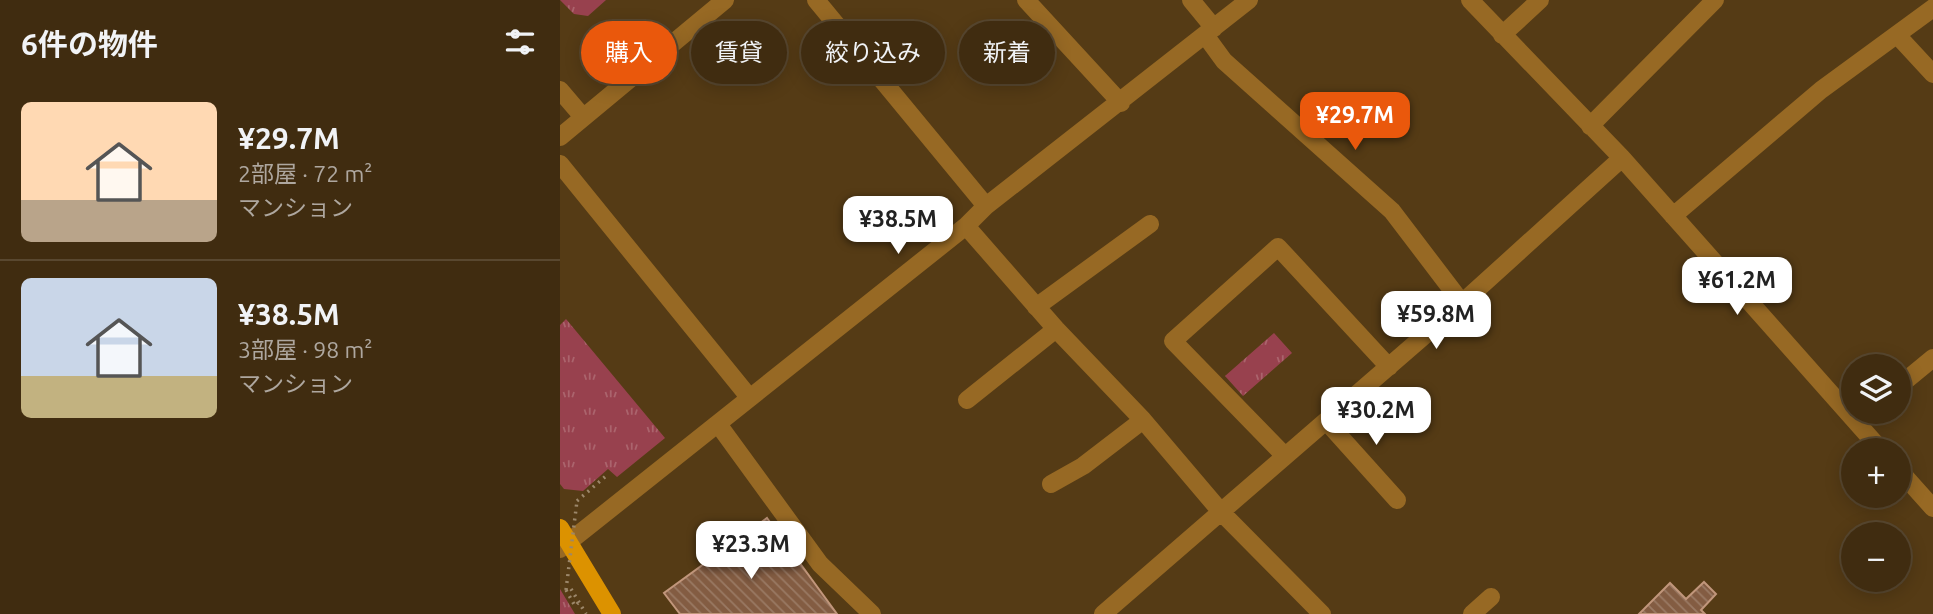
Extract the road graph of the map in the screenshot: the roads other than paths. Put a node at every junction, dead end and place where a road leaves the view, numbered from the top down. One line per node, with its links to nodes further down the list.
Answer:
1 (725, 0): 16 (street)
2 (816, 0): 21 (street)
3 (1026, 0): 15 (street)
4 (1191, 0): 10 (street)
5 (1249, 0): 10 (street)
6 (1470, 0): 11 (street)
7 (1539, 0): 11 (street)
8 (1714, 0): 17 (street)
9 (1933, 8): 12 (street)
10 (1209, 32): 15 (street); 25 (street)
11 (1502, 35): 17 (street)
12 (1897, 35): 13 (street); 22 (street)
13 (1933, 74)
14 (560, 90): 16 (street)
15 (1121, 103): 21 (street)
16 (583, 117): 18 (street)
17 (1590, 126): 19 (street)
18 (560, 137)
19 (1622, 158): 22 (street); 25 (street)
20 (560, 164): 32 (street)
21 (986, 206): 24 (street)
22 (1673, 216): 31 (street)
23 (1150, 224): 26 (street)
24 (966, 226): 26 (street); 32 (street)
25 (1462, 303): 29 (street)
26 (1036, 307): 27 (street)
27 (1056, 329): 33 (street); 34 (street)
28 (1933, 358): 30 (street)
29 (1389, 367): 35 (street); 37 (street)
30 (1911, 376)
31 (1841, 394)
32 (749, 397): 36 (street)
33 (967, 400)
34 (1143, 420): 39 (street); 42 (street)
35 (1326, 421): 37 (street); 40 (street)
36 (718, 424): 43 (street); 46 (street)
37 (1285, 456): 42 (street)
38 (1911, 483): 41 (street)
39 (1051, 484)
40 (1397, 500)
41 (1933, 508)
42 (1222, 513): 47 (street); 48 (street)
43 (563, 540): 45 (main road)
44 (1491, 597): 49 (street)
45 (612, 614)
46 (872, 614)
47 (1103, 614)
48 (1322, 614)
49 (1472, 614)

